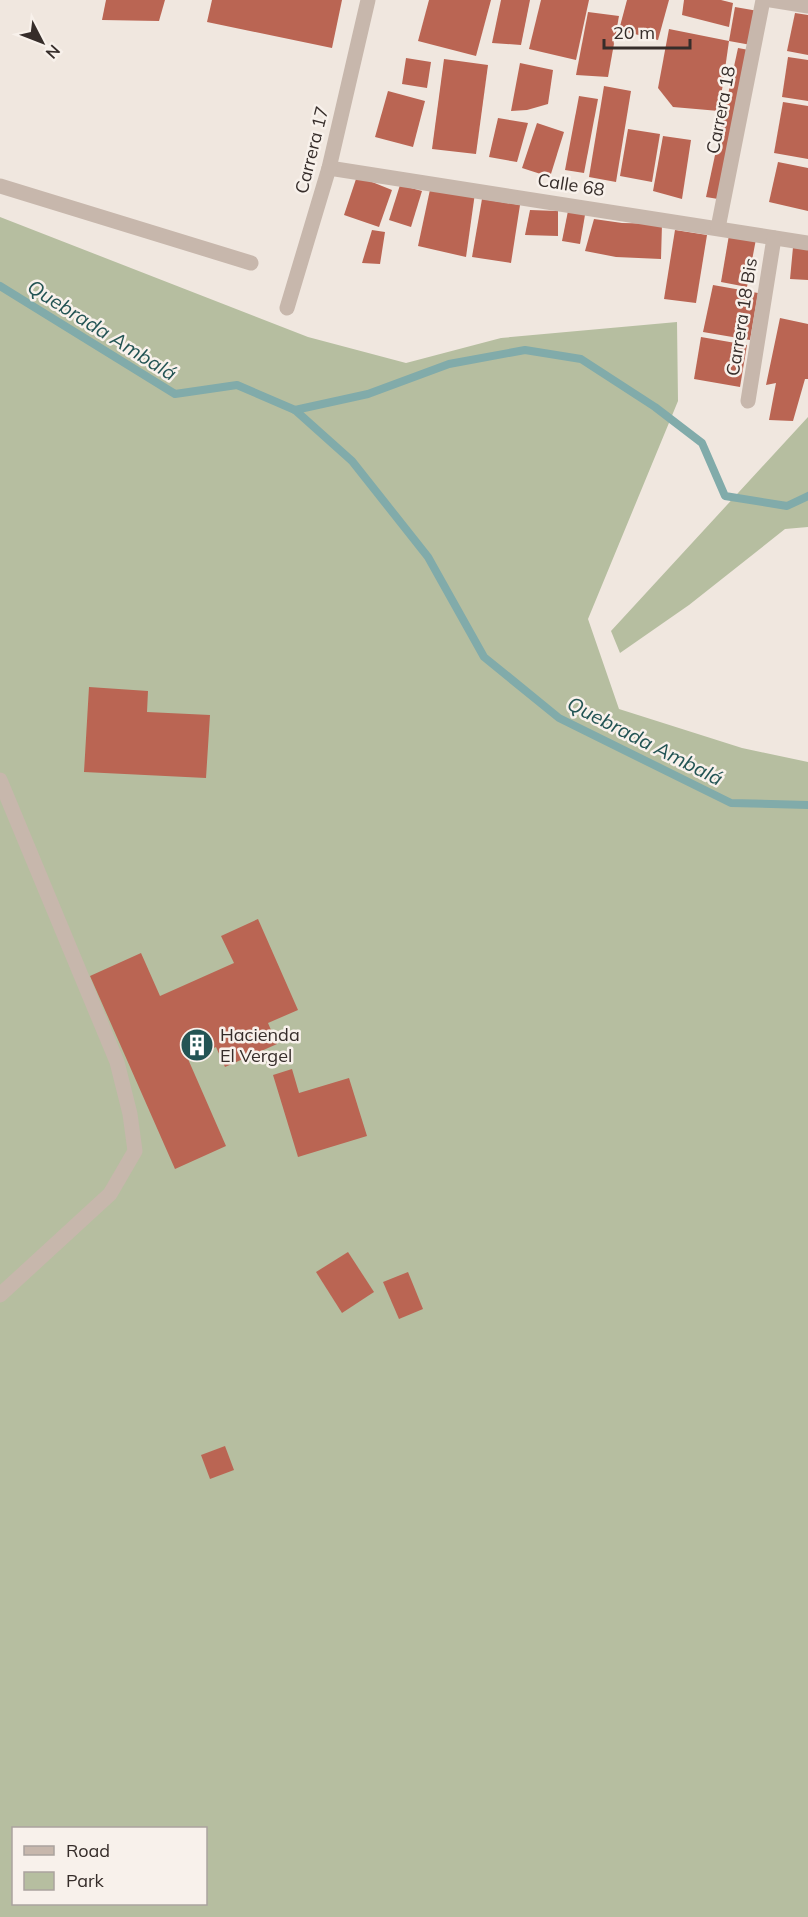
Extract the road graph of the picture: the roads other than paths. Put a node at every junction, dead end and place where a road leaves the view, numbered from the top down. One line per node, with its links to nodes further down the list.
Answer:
1 (368, 0): 5 (street, Carrera 17)
2 (763, 0): 7 (street, Carrera 18)
3 (771, 0): 4 (street)
4 (808, 6)
5 (329, 168): 7 (street, Calle 68); 11 (street, Carrera 17)
6 (0, 186): 10 (street)
7 (718, 228): 8 (street, Calle 68)
8 (774, 238): 9 (street, Calle 68); 12 (street, Carrera 18 Bis)
9 (808, 243)
10 (251, 263)
11 (287, 308)
12 (748, 401)
13 (0, 780): 14 (street)
14 (0, 1295)

